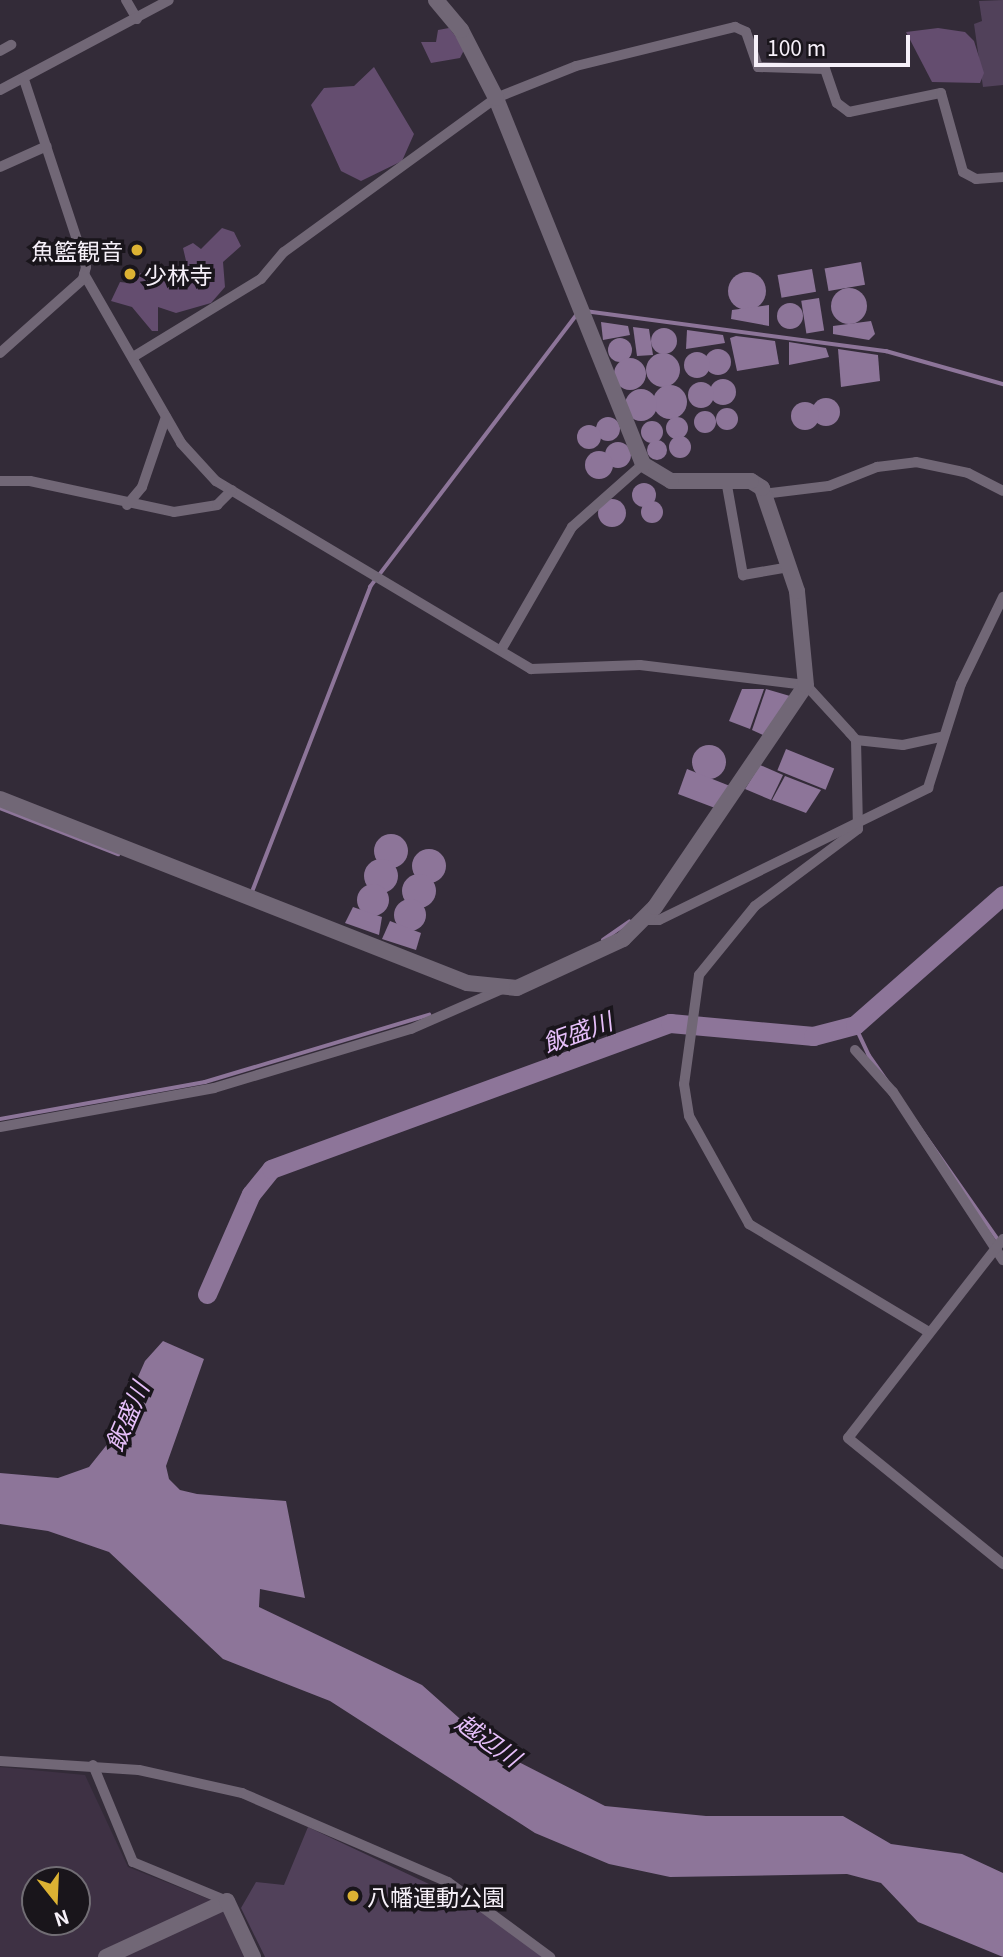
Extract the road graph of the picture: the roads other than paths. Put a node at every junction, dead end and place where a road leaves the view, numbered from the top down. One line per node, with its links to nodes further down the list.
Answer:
1 (126, 0): 4 (street)
2 (169, 0): 4 (street)
3 (436, 0): 9 (street)
4 (137, 19): 7 (street)
5 (11, 45): 6 (street)
6 (0, 51)
7 (24, 79): 8 (street); 10 (street)
8 (0, 90)
9 (496, 98): 12 (street); 15 (street); 17 (street)
10 (47, 146): 11 (street); 13 (street)
11 (0, 167)
12 (1003, 177)
13 (84, 274): 14 (street); 15 (street)
14 (0, 353)
15 (133, 358): 16 (street)
16 (166, 417): 20 (street); 23 (street)
17 (643, 464): 18 (street); 26 (street)
18 (726, 480): 22 (street); 24 (street)
19 (0, 481): 23 (street)
20 (232, 490): 23 (street); 26 (street)
21 (1003, 491): 22 (street)
22 (763, 494): 24 (street)
23 (127, 505)
24 (790, 567): 27 (street)
25 (1003, 597): 28 (street)
26 (501, 650): 27 (street)
27 (806, 685): 29 (street); 32 (street)
28 (942, 737): 29 (street); 31 (street)
29 (856, 740): 31 (street)
30 (0, 799): 33 (street)
31 (858, 821): 32 (street); 39 (street)
32 (642, 920): 33 (street)
33 (502, 989): 35 (street)
34 (855, 1050): 37 (street)
35 (0, 1127)
36 (1003, 1238): 37 (street)
37 (995, 1248): 38 (street); 39 (street)
38 (1003, 1260)
39 (929, 1332): 40 (street)
40 (1003, 1564)
41 (0, 1761): 42 (street)
42 (93, 1765): 43 (street); 46 (street)
43 (227, 1901): 44 (street); 45 (street)
44 (106, 1957)
45 (253, 1957)
46 (550, 1957)

